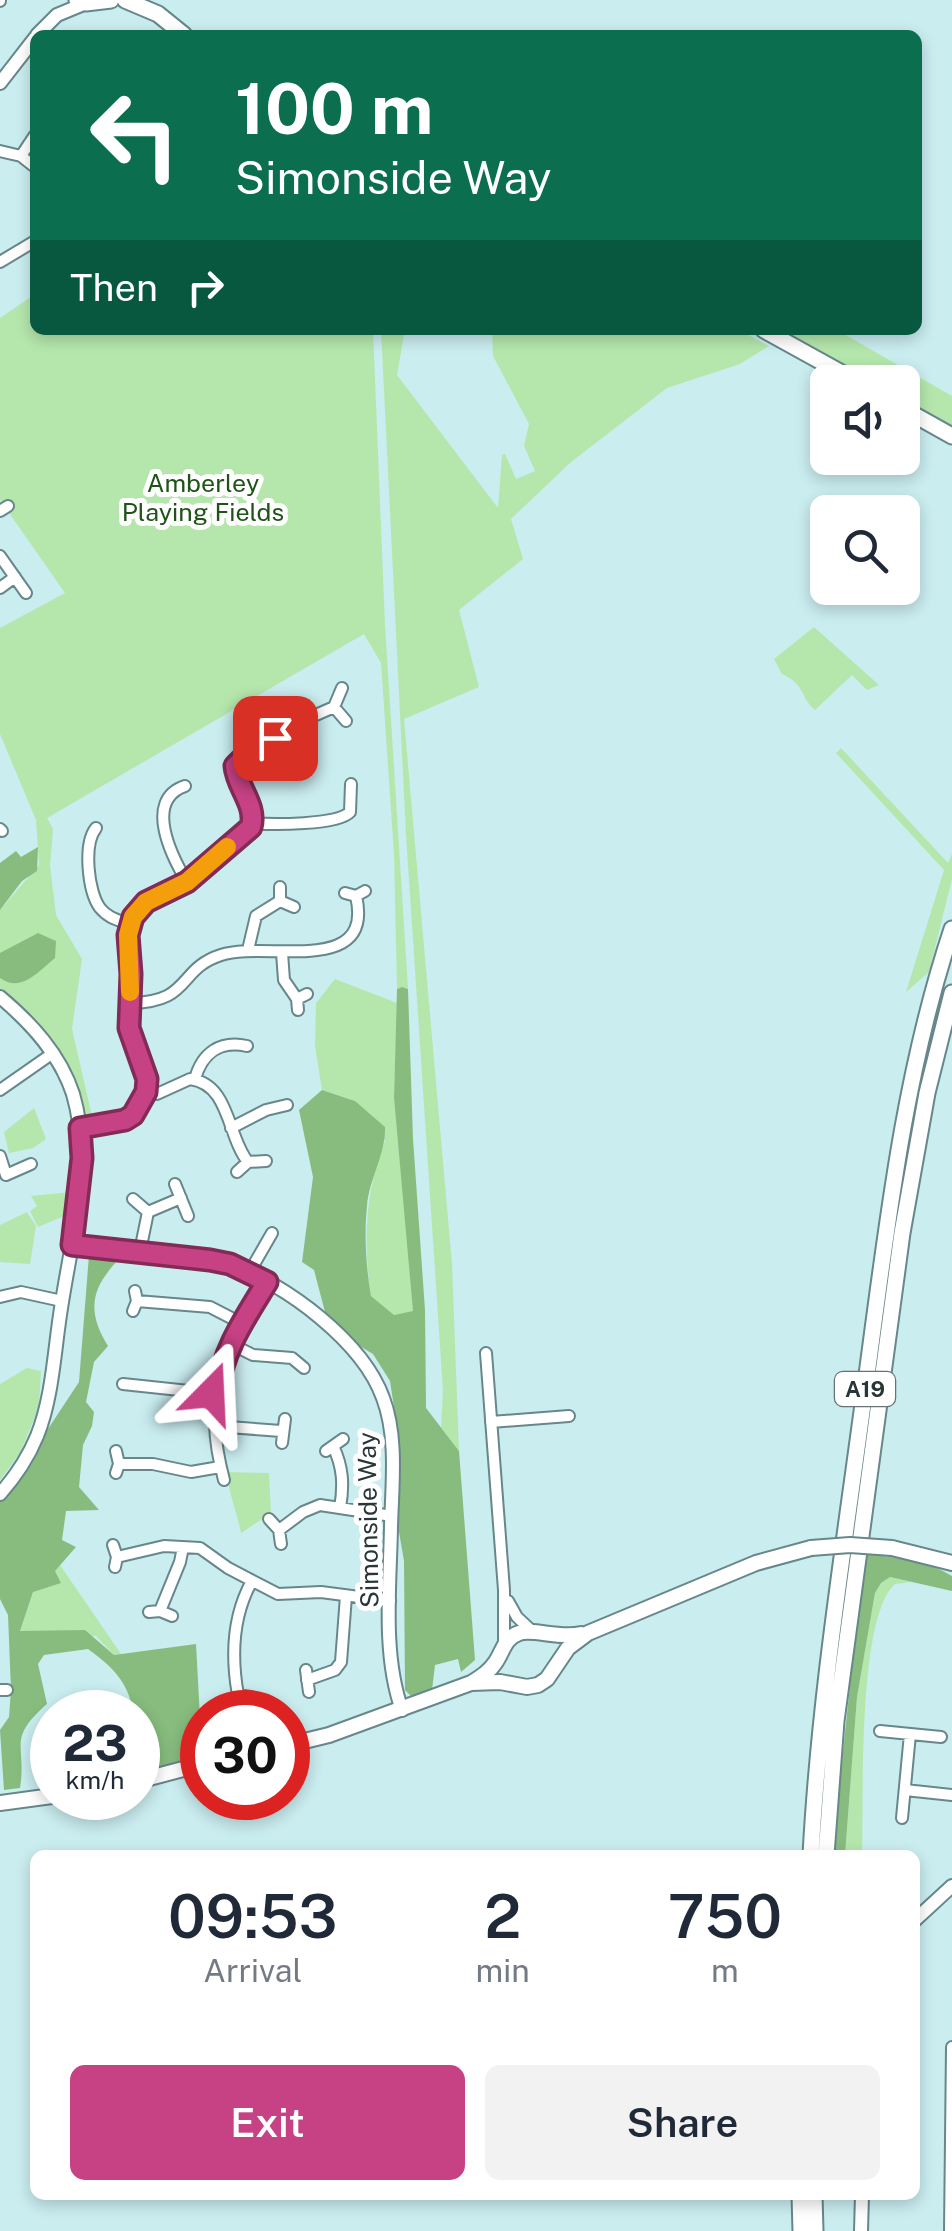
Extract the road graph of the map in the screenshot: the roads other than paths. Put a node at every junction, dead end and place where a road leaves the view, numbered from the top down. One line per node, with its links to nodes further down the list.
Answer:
1 (112, 0): 3 (main road)
2 (125, 0): 5 (main road)
3 (82, 2): 4 (street)
4 (58, 7): 6 (street)
5 (154, 7): 7 (main road)
6 (41, 30)
7 (179, 30)
8 (30, 44): 9 (street)
9 (0, 83)
10 (30, 142): 12 (street)
11 (0, 151): 12 (street)
12 (21, 156): 13 (street)
13 (30, 163)
14 (30, 244): 15 (street)
15 (0, 262)
16 (773, 335): 17 (main road)
17 (827, 365)
18 (920, 418): 19 (main road)
19 (952, 436)
20 (0, 556): 21 (street)
21 (15, 577): 22 (street); 23 (street)
22 (0, 588)
23 (26, 593)
24 (342, 688): 25 (street)
25 (334, 707): 26 (street); 28 (street)
26 (346, 721)
27 (222, 764): 28 (street)
28 (235, 766): 33 (street)
29 (351, 784): 33 (street)
30 (186, 786): 32 (street)
31 (154, 793): 32 (street)
32 (166, 800): 35 (street)
33 (254, 823): 35 (street)
34 (75, 832): 41 (street)
35 (187, 882): 41 (street)
36 (280, 887): 38 (street)
37 (355, 893): 43 (street)
38 (280, 900): 39 (street); 44 (street)
39 (294, 907)
40 (952, 916): 42 (main road, A19)
41 (129, 924): 50 (street)
42 (950, 935): 125 (main road, A19)
43 (350, 939): 45 (street); 46 (street)
44 (248, 950): 46 (street); 50 (street)
45 (359, 950)
46 (282, 953): 49 (street)
47 (952, 992): 126 (main road, A19)
48 (0, 997): 52 (street)
49 (301, 1001)
50 (129, 1003): 55 (street)
51 (247, 1046): 53 (street)
52 (53, 1054): 54 (street); 57 (street)
53 (195, 1080): 55 (street); 58 (street)
54 (0, 1090)
55 (146, 1092): 57 (street)
56 (287, 1105): 58 (street)
57 (80, 1128): 70 (street)
58 (231, 1128): 61 (street)
59 (0, 1156): 62 (street)
60 (266, 1161): 61 (street)
61 (248, 1162): 63 (street)
62 (32, 1164)
63 (237, 1172)
64 (176, 1184): 65 (street)
65 (181, 1198): 67 (street); 68 (street)
66 (133, 1199): 67 (street)
67 (148, 1212): 72 (street)
68 (188, 1216)
69 (272, 1233): 71 (street)
70 (72, 1245): 72 (street, Simonside Way); 77 (street)
71 (264, 1246): 73 (street); 74 (street)
72 (140, 1250): 74 (street, Simonside Way)
73 (277, 1254)
74 (249, 1272): 75 (street, Simonside Way)
75 (267, 1282): 79 (street); 95 (street, Simonside Way)
76 (0, 1297): 77 (street)
77 (62, 1301): 93 (street)
78 (135, 1301): 79 (street)
79 (241, 1324): 80 (street)
80 (231, 1344): 82 (street); 84 (street)
81 (486, 1354): 87 (street)
82 (304, 1368)
83 (122, 1384): 84 (street)
84 (217, 1394): 88 (street)
85 (569, 1416): 87 (street)
86 (285, 1419): 88 (street)
87 (491, 1422): 103 (street)
88 (215, 1426): 91 (street)
89 (334, 1445): 94 (street)
90 (116, 1451): 91 (street)
91 (220, 1467): 92 (street)
92 (224, 1480)
93 (0, 1494)
94 (340, 1508): 95 (street); 97 (street)
95 (392, 1516): 105 (street, Simonside Way)
96 (269, 1519): 97 (street)
97 (279, 1530): 98 (street)
98 (281, 1544)
99 (183, 1547): 100 (street); 102 (street); 106 (street)
100 (115, 1556)
101 (952, 1563): 108 (main road, bridge)
102 (252, 1580): 104 (street); 114 (street)
103 (504, 1590): 107 (street); 109 (street)
104 (346, 1596): 105 (street); 111 (street)
105 (390, 1601): 115 (street, Simonside Way)
106 (160, 1613)
107 (537, 1633): 108 (main road); 109 (main road); 110 (main road)
108 (588, 1633): 110 (main road)
109 (502, 1649): 112 (main road); 113 (main road)
110 (554, 1666): 112 (main road)
111 (308, 1681)
112 (513, 1683): 113 (main road)
113 (471, 1684): 115 (main road)
114 (244, 1690)
115 (402, 1710): 119 (main road)
116 (880, 1731): 117 (street)
117 (910, 1734): 118 (street); 120 (street)
118 (941, 1737)
119 (310, 1738)
120 (905, 1790): 121 (street); 124 (street)
121 (952, 1795)
122 (30, 1799): 123 (main road)
123 (0, 1802)
124 (902, 1818)
125 (811, 1850)
126 (826, 1850)
127 (952, 1887): 128 (street)
128 (920, 1916)
129 (952, 2046): 130 (street)
130 (950, 2181): 137 (street)
131 (800, 2200): 134 (main road)
132 (814, 2200): 135 (main road)
133 (862, 2200): 136 (street)
134 (801, 2231)
135 (816, 2231)
136 (861, 2231)
137 (950, 2231)

